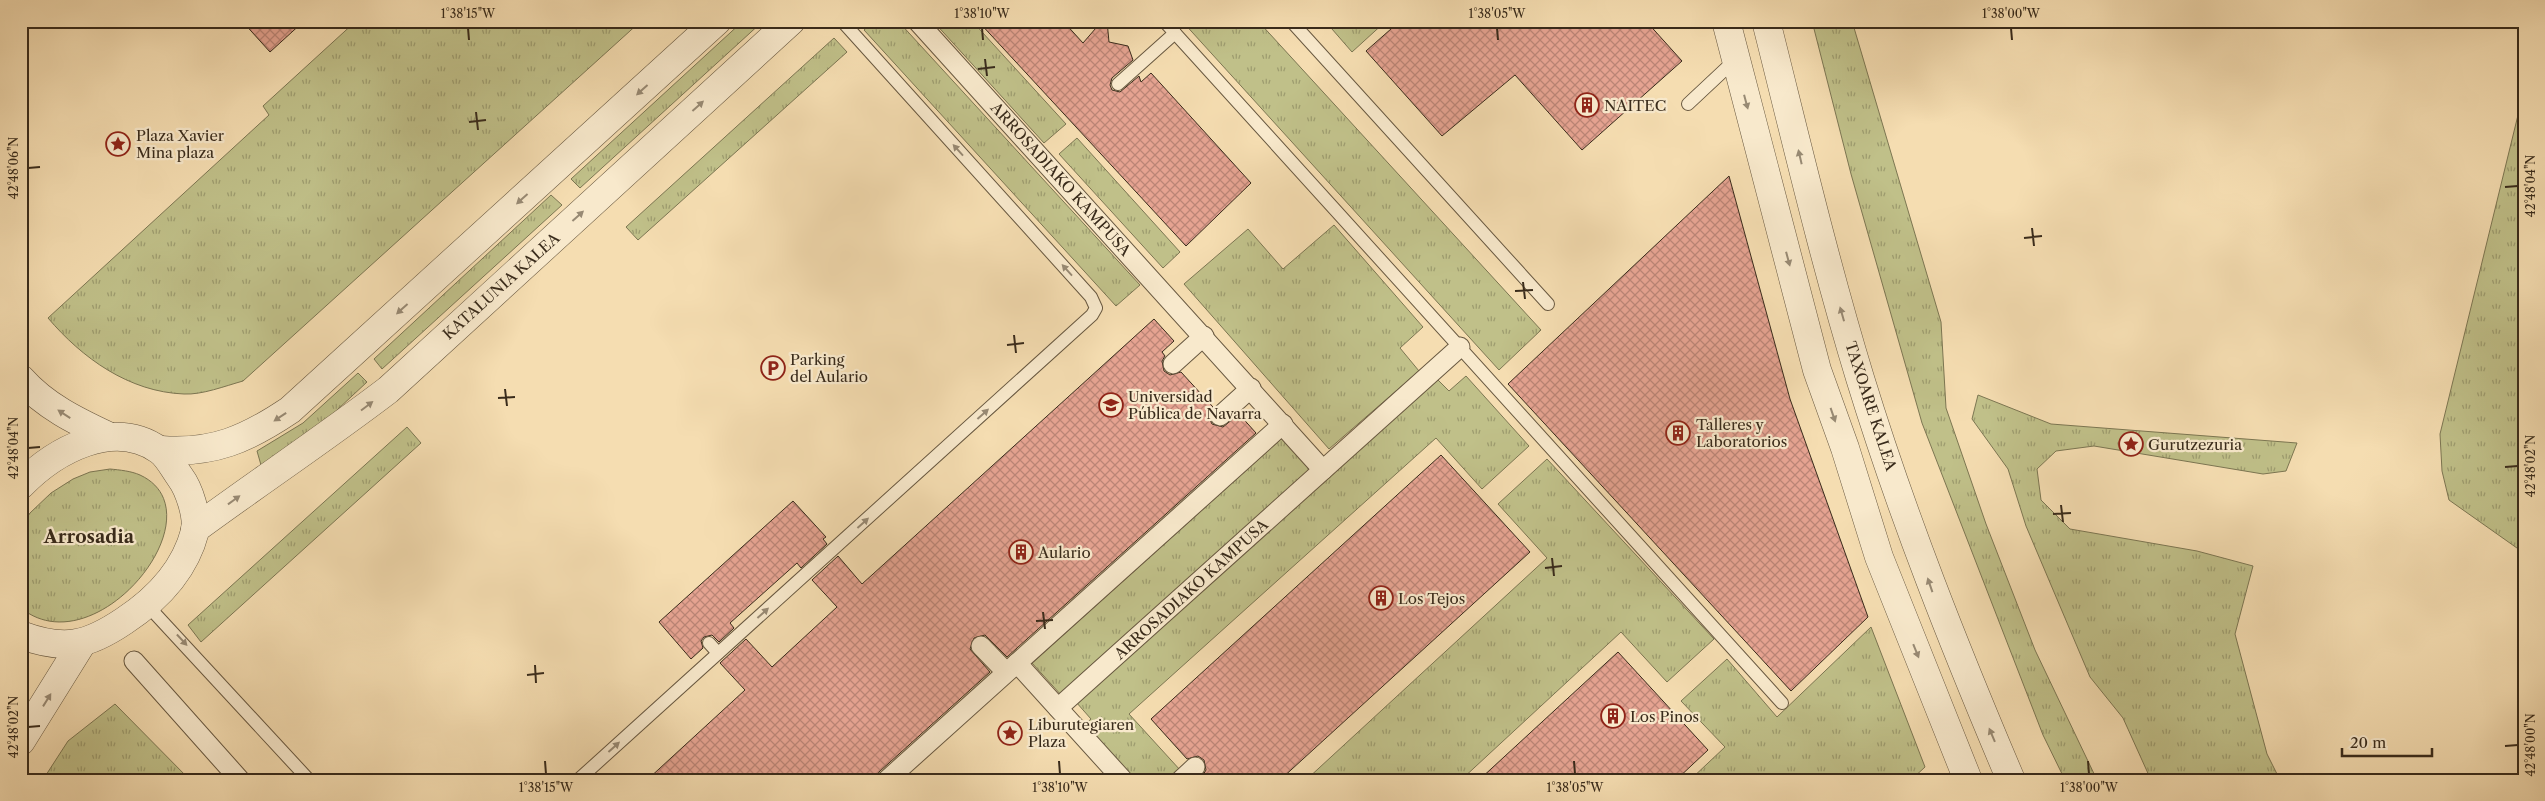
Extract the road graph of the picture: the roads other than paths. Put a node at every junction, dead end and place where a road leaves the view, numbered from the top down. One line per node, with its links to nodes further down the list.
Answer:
1 (716, 21): 22 (street, one-way to 22)
2 (791, 21): 25 (street, KATALUNIA KALEA, one-way to 2)
3 (842, 21): 31 (lane, one-way to 3)
4 (1164, 21): 9 (lane)
5 (1292, 21): 13 (lane)
6 (1726, 21): 10 (street)
7 (1766, 21): 45 (street, TAXOARE KALEA, one-way to 7)
8 (918, 22): 14 (street, ARROSADIAKO KAMPUSA)
9 (1175, 34): 11 (lane); 15 (lane)
10 (1735, 60): 12 (lane); 44 (street, one-way to 44)
11 (1118, 84)
12 (1688, 104)
13 (1548, 304)
14 (1204, 336): 16 (street); 18 (street, ARROSADIAKO KAMPUSA)
15 (1460, 347): 23 (street, ARROSADIAKO KAMPUSA); 34 (lane)
16 (1173, 364)
17 (21, 379): 21 (street, one-way to 17)
18 (1251, 388): 19 (street); 20 (street, ARROSADIAKO KAMPUSA)
19 (1220, 416)
20 (1283, 424): 23 (street, ARROSADIAKO KAMPUSA); 33 (street)
21 (108, 436): 22 (street); 24 (street)
22 (161, 450): 25 (street)
23 (1323, 470): 35 (street, ARROSADIAKO KAMPUSA)
24 (21, 485)
25 (195, 529): 26 (street)
26 (148, 606): 28 (street); 39 (lane, one-way to 39)
27 (21, 635): 28 (street)
28 (82, 643): 36 (street, one-way to 28)
29 (708, 643): 31 (lane)
30 (981, 646): 33 (street)
31 (718, 654): 40 (lane, one-way to 31)
32 (134, 661): 38 (street)
33 (1012, 667): 35 (street); 41 (street)
34 (1782, 703)
35 (1058, 708): 42 (street)
36 (21, 741)
37 (1195, 767): 43 (street)
38 (240, 780)
39 (309, 780)
40 (578, 780)
41 (886, 780)
42 (1123, 780)
43 (1181, 780)
44 (1968, 780)
45 (2011, 780)

